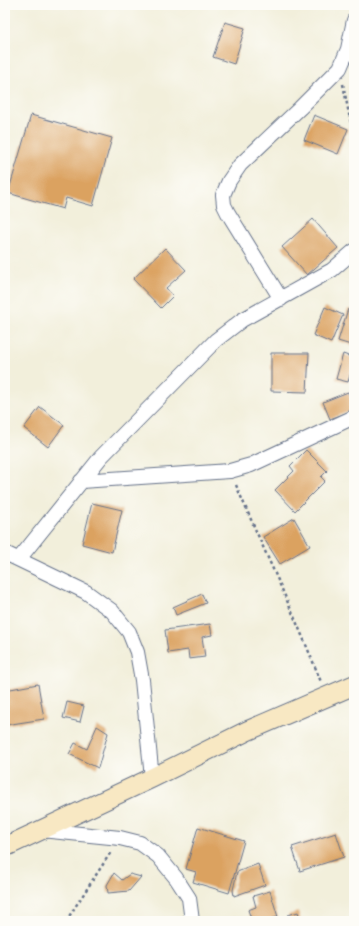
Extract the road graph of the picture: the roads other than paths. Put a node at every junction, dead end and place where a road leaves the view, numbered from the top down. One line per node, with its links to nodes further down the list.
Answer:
1 (354, 20): 3 (street)
2 (354, 252): 3 (street)
3 (281, 299): 5 (street)
4 (354, 417): 5 (street)
5 (81, 480): 7 (street)
6 (5, 553): 7 (street)
7 (19, 559): 9 (street)
8 (354, 685): 9 (street)
9 (152, 778): 10 (street)
10 (41, 830): 11 (street); 12 (street)
11 (5, 847)
12 (192, 921)

